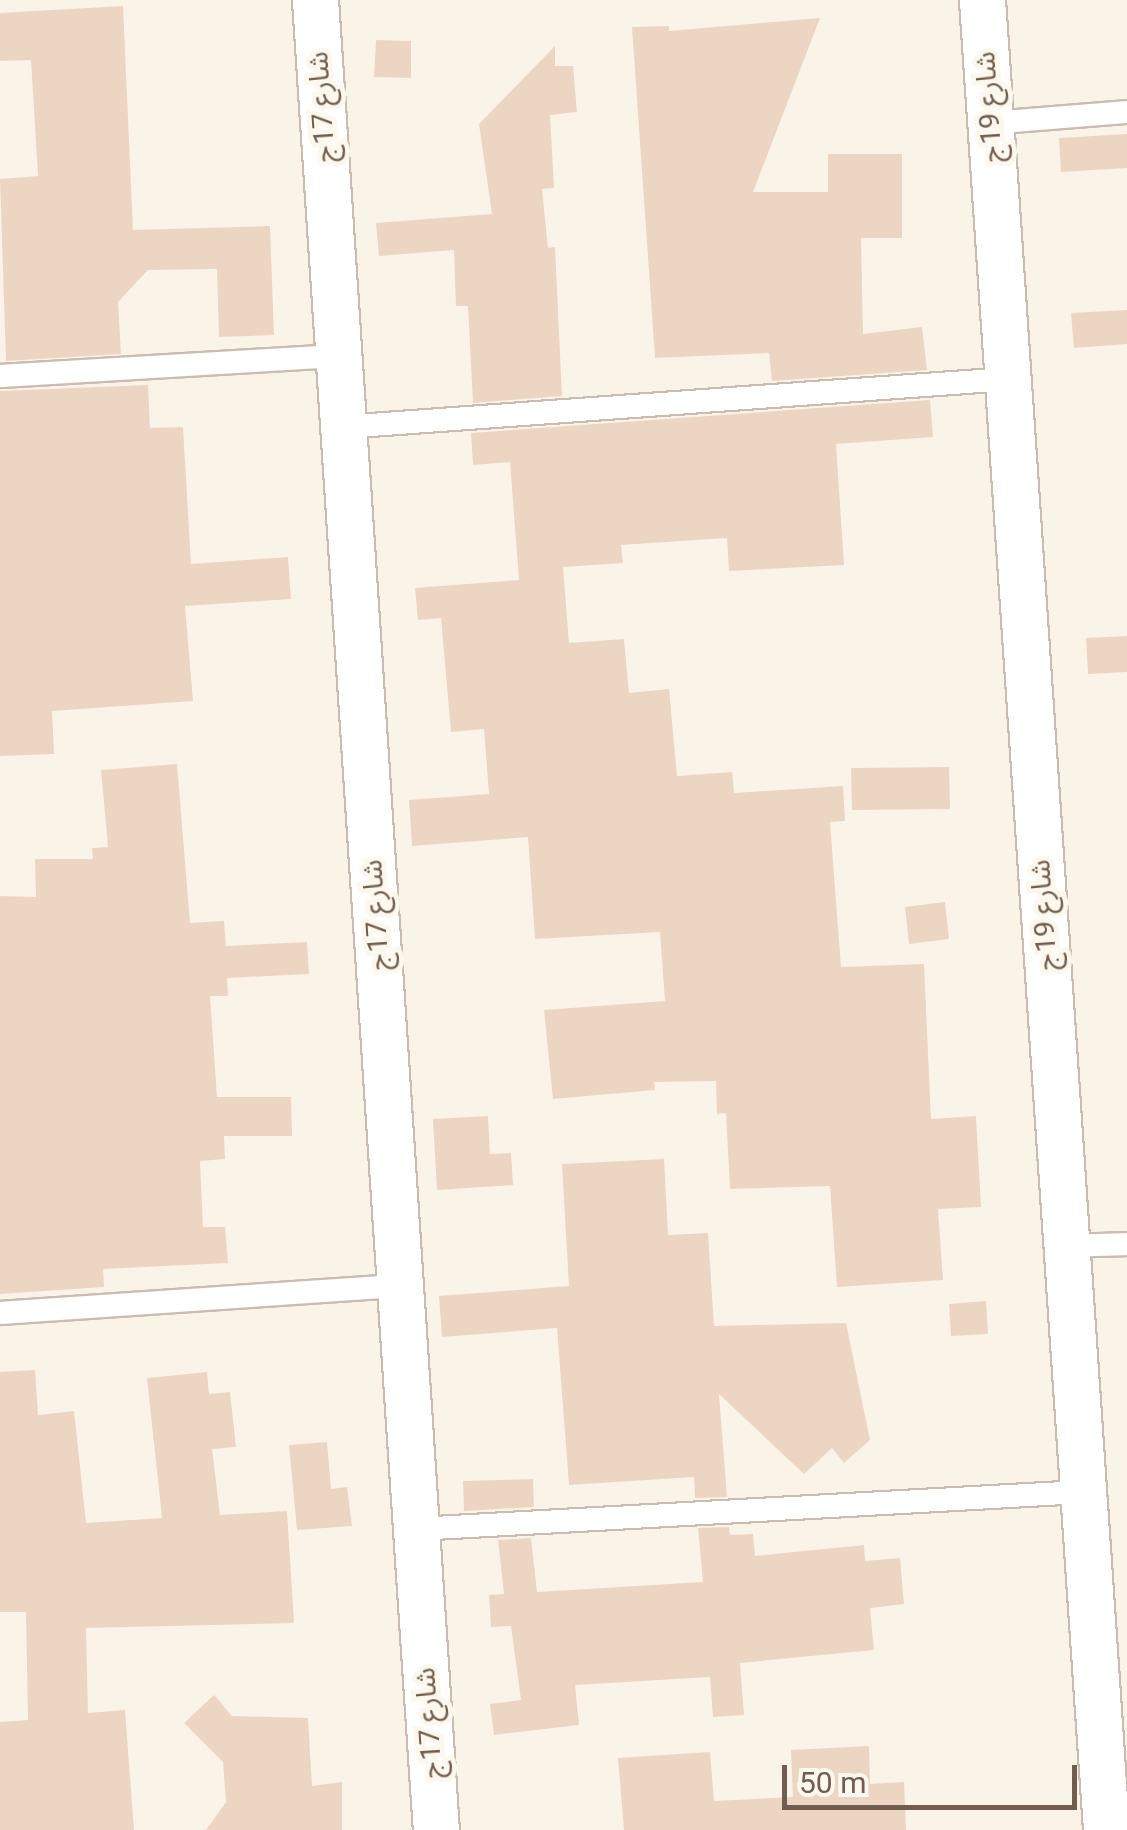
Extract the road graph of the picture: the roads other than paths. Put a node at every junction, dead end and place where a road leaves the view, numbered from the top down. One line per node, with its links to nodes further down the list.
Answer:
1 (315, 0): 5 (street, شارع 17ج)
2 (982, 0): 4 (street, شارع 19ج)
3 (1127, 112): 4 (lane)
4 (990, 124): 7 (street, شارع 19ج)
5 (338, 356): 6 (lane); 8 (street, شارع 17ج)
6 (0, 376)
7 (1008, 379): 8 (lane); 10 (street, شارع 19ج)
8 (344, 426): 11 (street, شارع 17ج)
9 (1127, 1244): 10 (lane)
10 (1066, 1246): 13 (street, شارع 19ج)
11 (400, 1286): 12 (lane); 14 (street, شارع 17ج)
12 (0, 1314)
13 (1083, 1492): 14 (lane); 15 (street, شارع 19ج)
14 (416, 1529): 16 (street, شارع 17ج)
15 (1112, 1710): 17 (street, شارع 19ج)
16 (436, 1830)
17 (1106, 1830)

